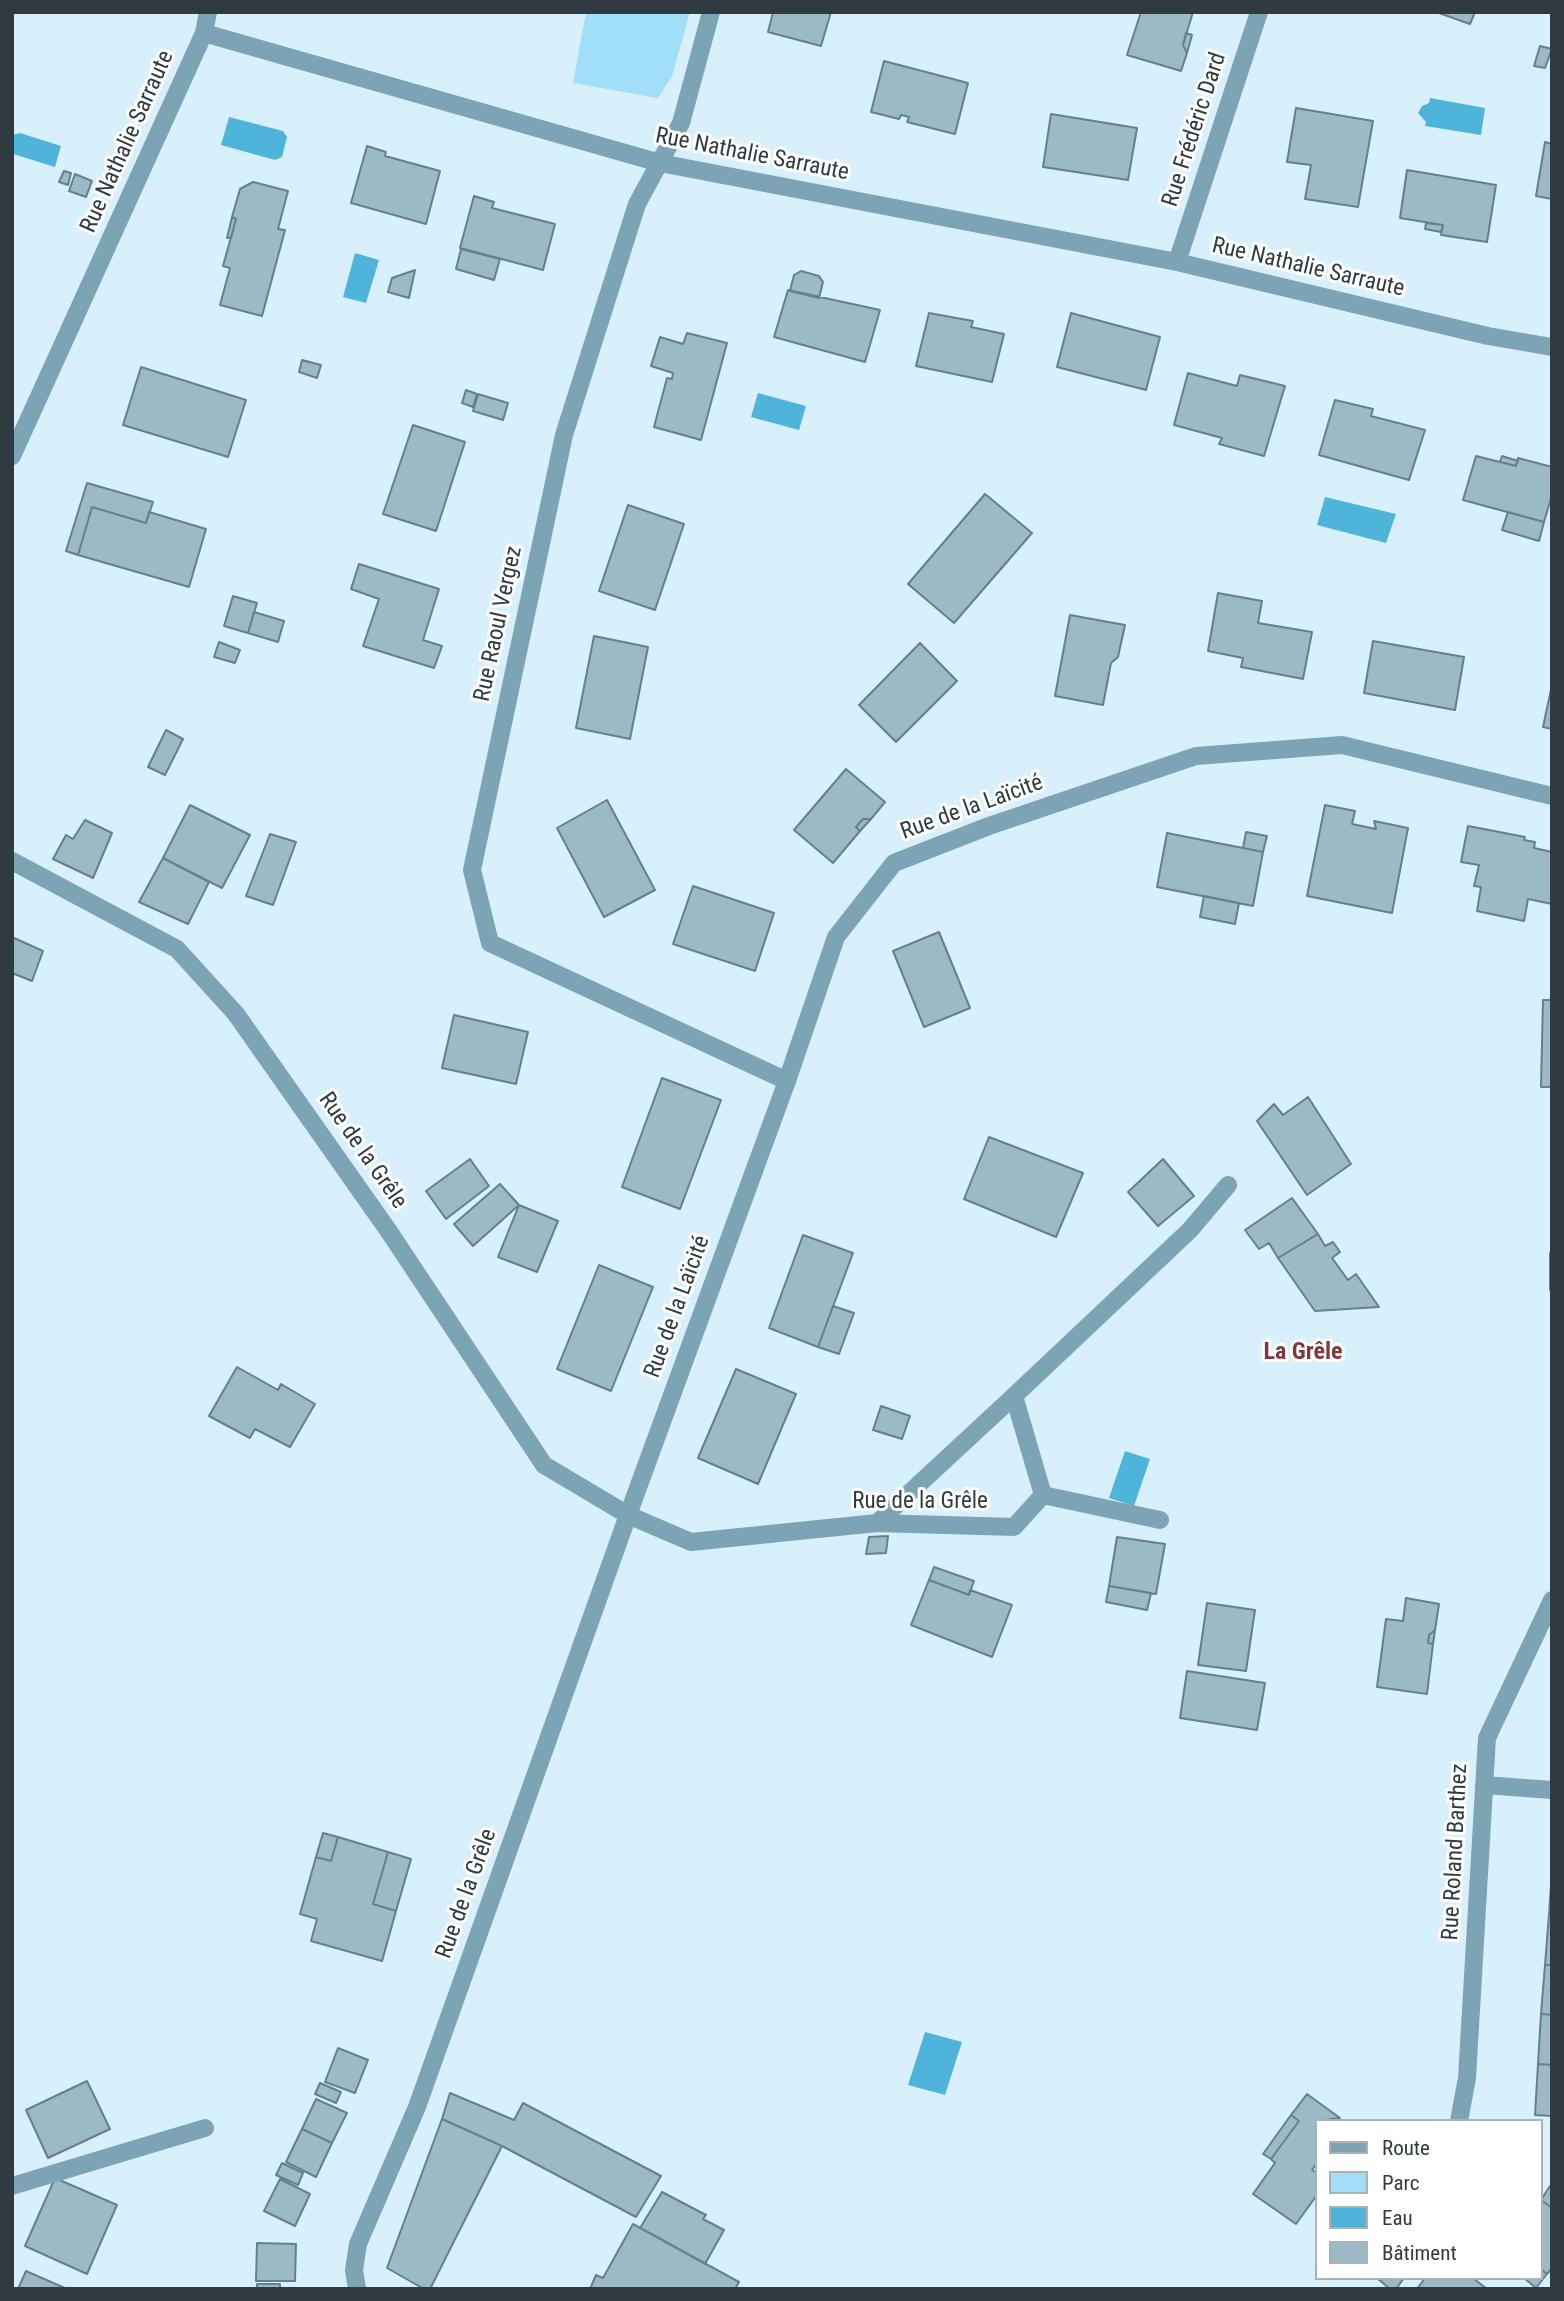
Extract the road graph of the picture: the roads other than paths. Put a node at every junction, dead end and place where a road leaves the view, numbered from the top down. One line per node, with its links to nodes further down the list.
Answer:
1 (208, 12): 4 (street)
2 (711, 12): 5 (street, Rue Raoul Vergez)
3 (1259, 12): 6 (street, Rue Frédéric Dard)
4 (204, 33): 5 (street, Rue Nathalie Sarraute); 8 (street, Rue Nathalie Sarraute)
5 (660, 163): 6 (street, Rue Nathalie Sarraute); 11 (street, Rue Raoul Vergez)
6 (1177, 262): 7 (street, Rue Nathalie Sarraute)
7 (1552, 347)
8 (12, 456)
9 (1552, 796): 11 (street, Rue de la Laïcité)
10 (12, 862): 15 (street, Rue de la Grêle)
11 (787, 1080): 15 (street, Rue de la Laïcité)
12 (1228, 1185): 13 (street)
13 (1014, 1396): 14 (street); 17 (street)
14 (1044, 1495): 16 (street); 17 (street, Rue de la Grêle)
15 (628, 1515): 17 (street, Rue de la Grêle); 24 (street, Rue de la Grêle)
16 (1160, 1520)
17 (877, 1522)
18 (1552, 1600): 19 (street, Rue Roland Barthez)
19 (1484, 1785): 20 (street); 21 (street, Rue Roland Barthez)
20 (1552, 1790)
21 (1459, 2119)
22 (205, 2128): 23 (street)
23 (12, 2186)
24 (357, 2289)

